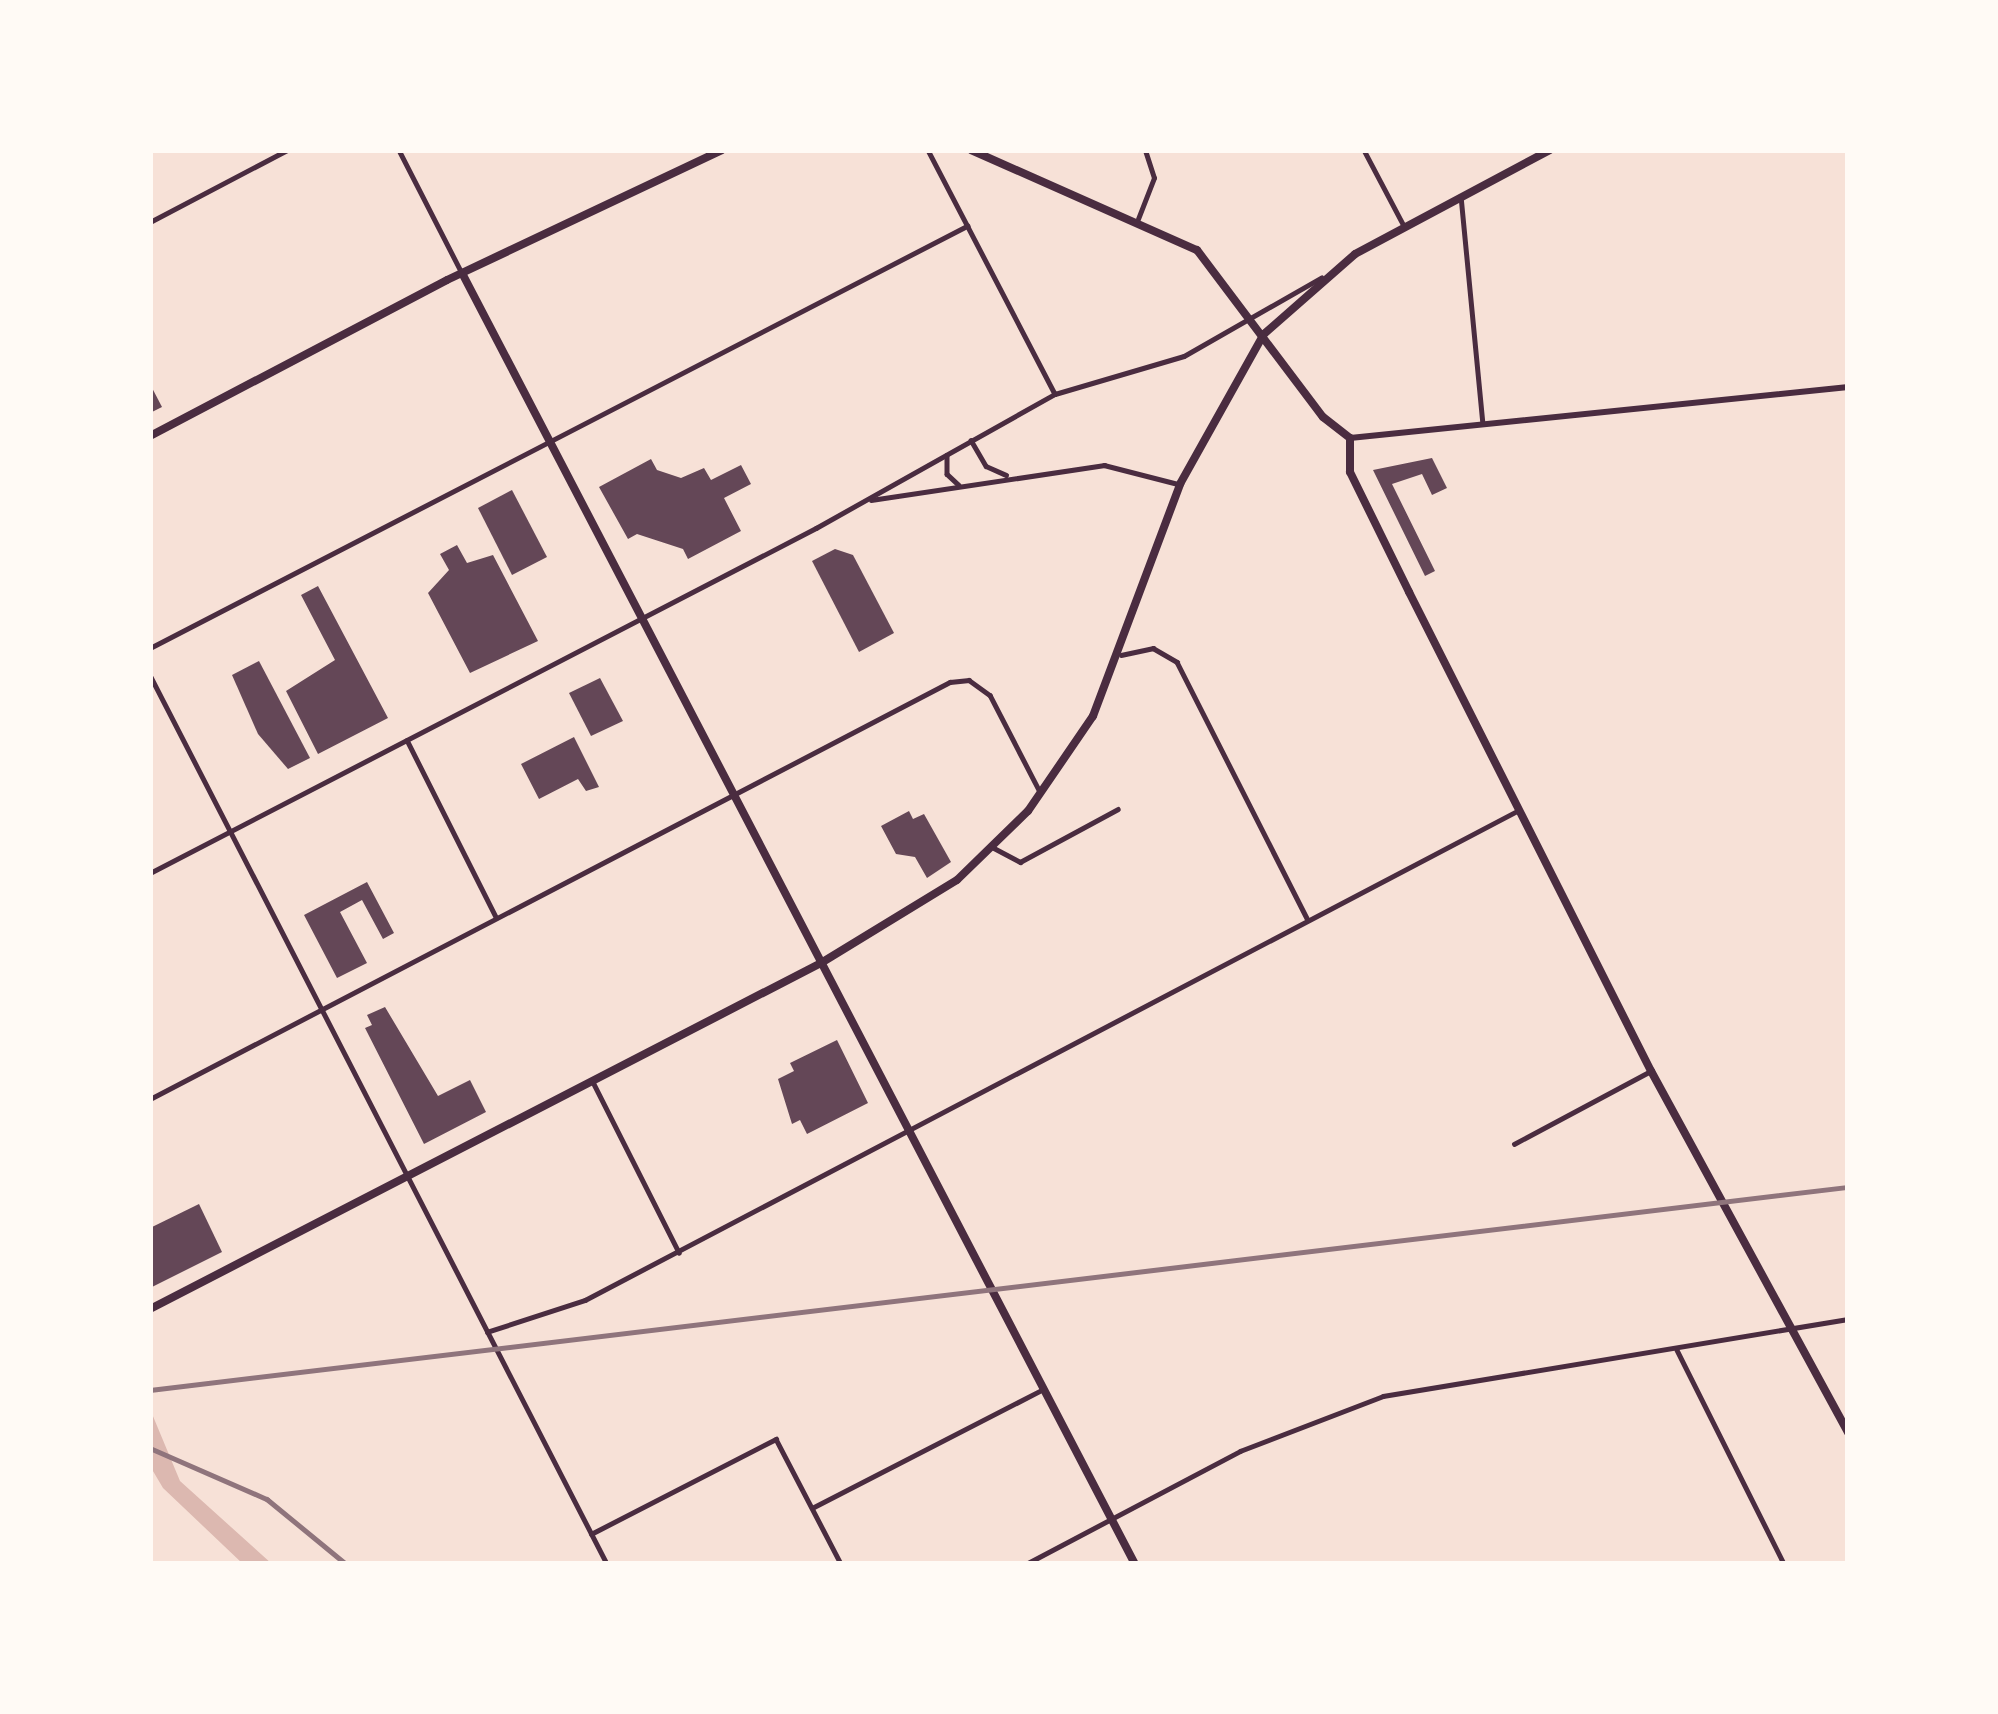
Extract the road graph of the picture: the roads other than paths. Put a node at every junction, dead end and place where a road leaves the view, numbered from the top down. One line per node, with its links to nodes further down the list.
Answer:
1 (287, 150): 11 (street)
2 (399, 150): 14 (street)
3 (722, 150): 14 (main road)
4 (928, 150): 12 (street)
5 (971, 150): 10 (main road)
6 (1145, 150): 10 (street)
7 (1364, 150): 13 (street)
8 (1550, 150): 9 (main road)
9 (1461, 196): 13 (main road); 20 (street)
10 (1138, 219): 16 (main road)
11 (150, 222)
12 (967, 226): 19 (street); 24 (street)
13 (1404, 226): 15 (main road)
14 (462, 273): 21 (main road); 24 (main road)
15 (1321, 278): 16 (street); 17 (main road)
16 (1250, 315): 17 (main road); 19 (street)
17 (1264, 334): 22 (main road); 27 (main road)
18 (1848, 387): 20 (street)
19 (1055, 394): 23 (street)
20 (1483, 424): 22 (street)
21 (150, 436)
22 (1350, 438): 38 (main road)
23 (971, 440): 25 (street); 26 (street)
24 (549, 441): 30 (main road); 31 (street)
25 (948, 452): 28 (street); 29 (street)
26 (1012, 474): 27 (street); 28 (street)
27 (1180, 484): 32 (main road)
28 (964, 485): 29 (street)
29 (866, 501): 30 (street)
30 (641, 616): 34 (street); 35 (main road)
31 (150, 648)
32 (1121, 655): 36 (main road); 43 (street)
33 (150, 675): 39 (street)
34 (407, 740): 39 (street); 42 (street)
35 (734, 795): 36 (street); 42 (street); 44 (main road)
36 (1042, 795): 40 (main road)
37 (1118, 809): 40 (street)
38 (1519, 810): 43 (street); 46 (main road)
39 (231, 833): 41 (street); 45 (street)
40 (994, 848): 44 (main road)
41 (150, 873)
42 (496, 917): 45 (street)
43 (1308, 921): 49 (street)
44 (821, 963): 47 (main road); 49 (main road)
45 (322, 1009): 48 (street); 51 (street)
46 (1652, 1072): 50 (street); 55 (main road)
47 (593, 1082): 51 (main road); 52 (street)
48 (150, 1099)
49 (909, 1132): 52 (street); 58 (main road)
50 (1514, 1144)
51 (410, 1177): 53 (main road); 56 (street)
52 (679, 1252): 56 (street)
53 (150, 1309)
54 (1848, 1319): 55 (street)
55 (1796, 1330): 57 (street); 59 (main road)
56 (487, 1332): 62 (street)
57 (1678, 1350): 61 (street); 67 (street)
58 (1042, 1390): 60 (street); 61 (main road)
59 (1848, 1433)
60 (812, 1508): 62 (street); 64 (street)
61 (1110, 1519): 65 (street); 66 (main road)
62 (591, 1534): 63 (street)
63 (607, 1564)
64 (841, 1564)
65 (1026, 1564)
66 (1135, 1564)
67 (1784, 1564)

